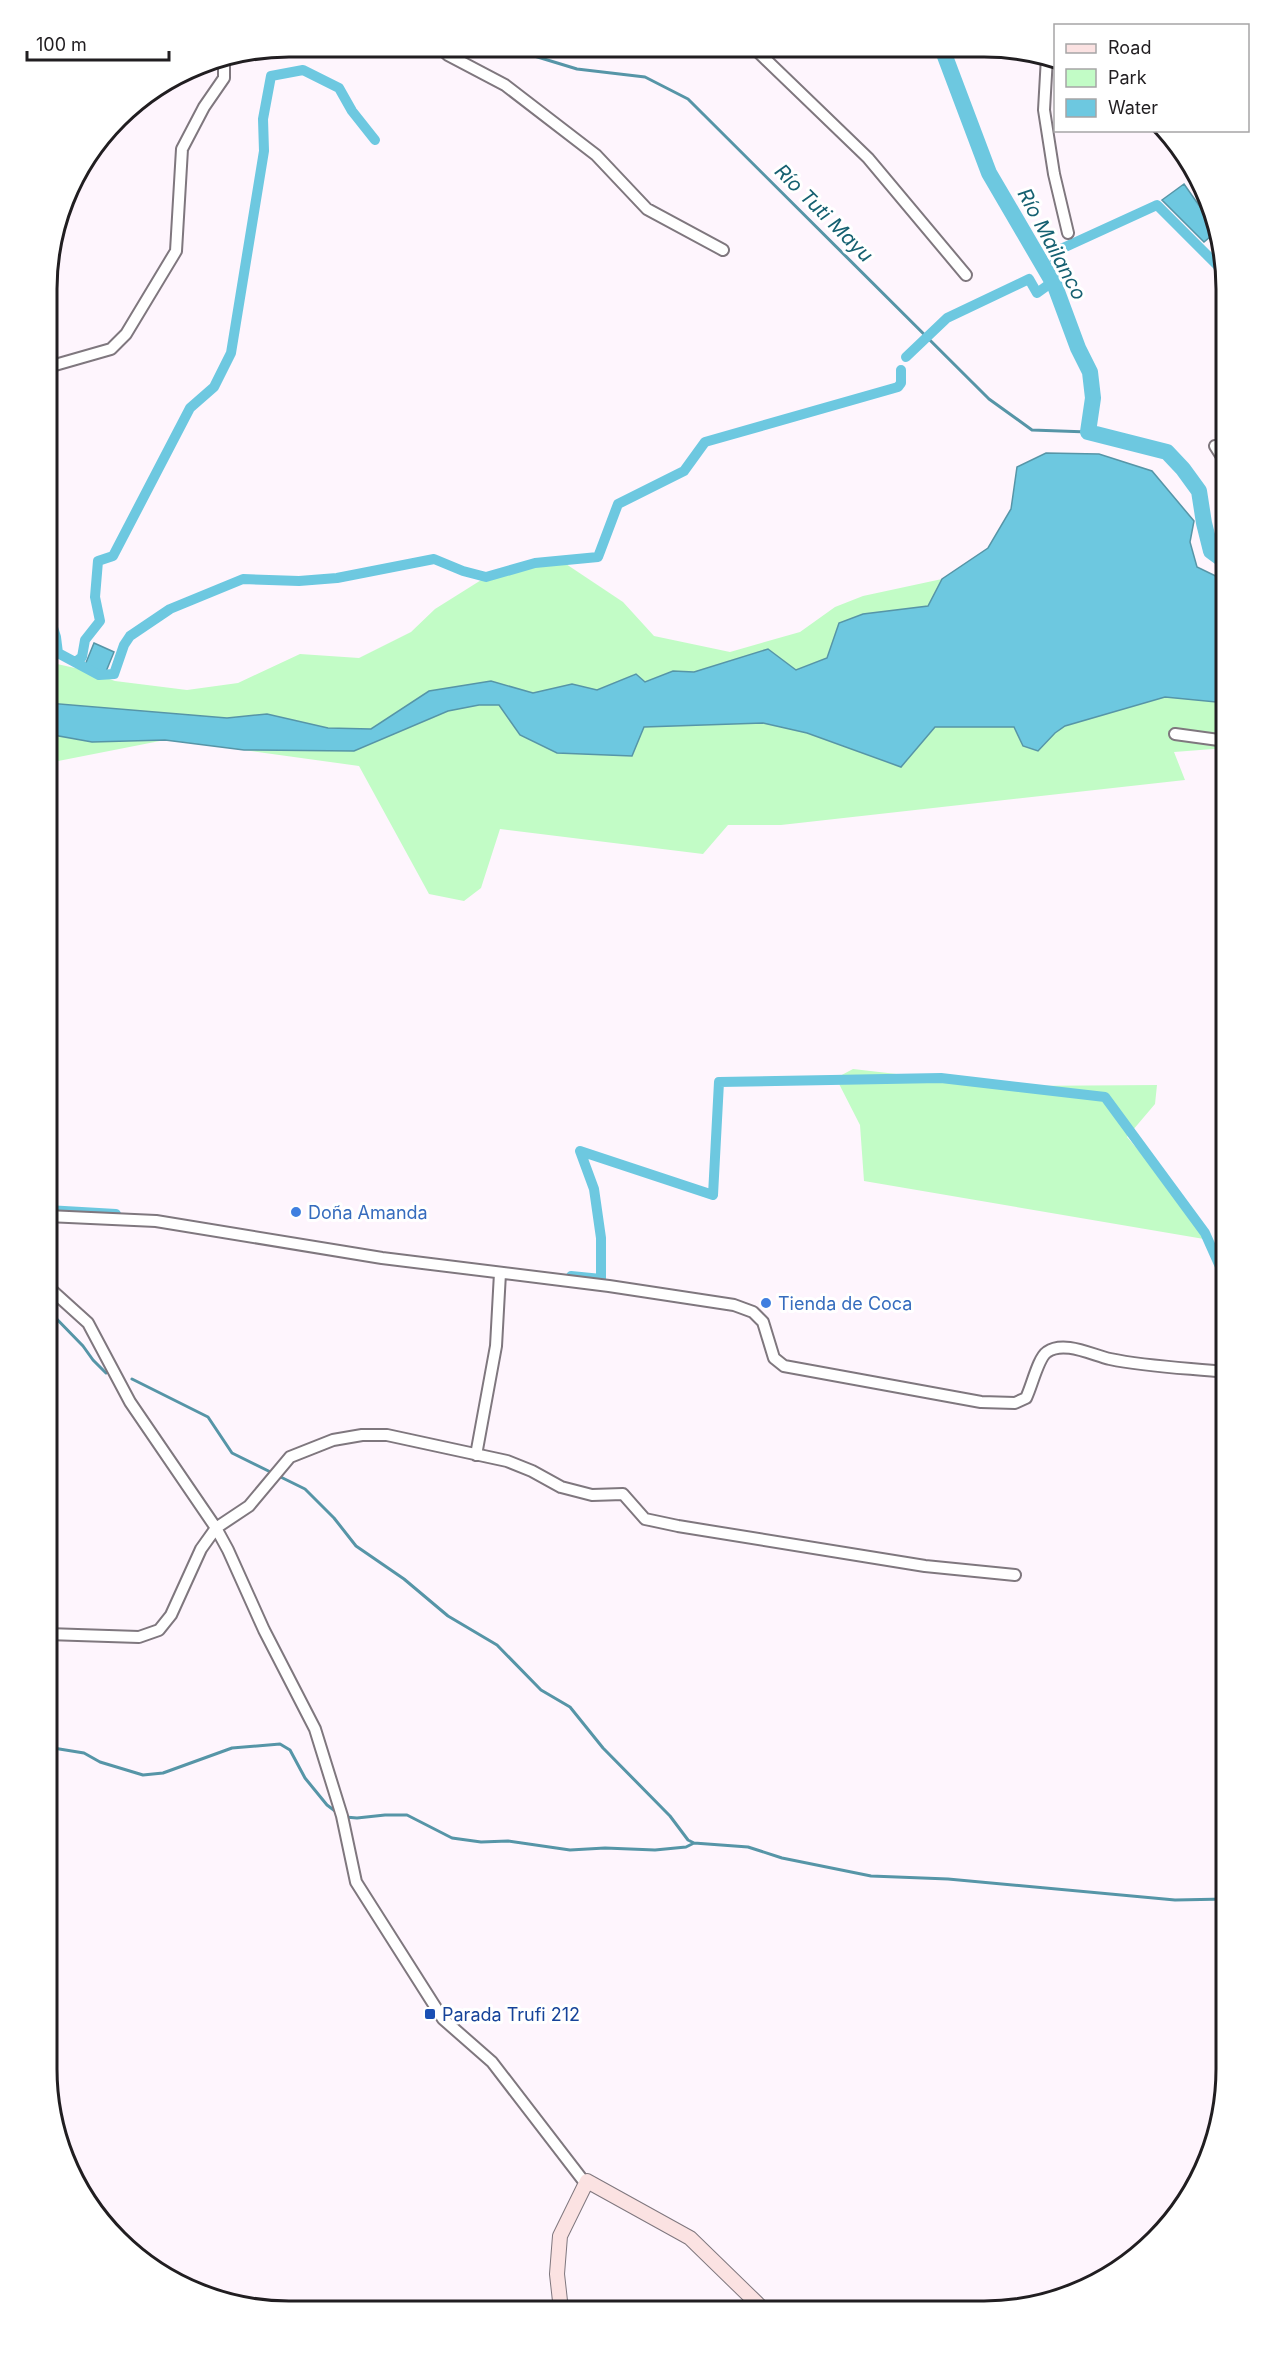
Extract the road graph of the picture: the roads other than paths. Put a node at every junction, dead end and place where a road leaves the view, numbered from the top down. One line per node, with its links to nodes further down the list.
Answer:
1 (452, 57): 6 (street)
2 (763, 57): 7 (street)
3 (224, 66): 8 (street)
4 (1047, 66): 5 (street)
5 (1068, 232)
6 (723, 250)
7 (966, 275)
8 (57, 364)
9 (1174, 734): 10 (street)
10 (1216, 740)
11 (57, 1216): 12 (street)
12 (500, 1273): 14 (street); 15 (street)
13 (57, 1295): 16 (street)
14 (1216, 1371)
15 (476, 1455): 16 (street); 17 (street)
16 (216, 1528): 18 (street); 19 (street)
17 (1016, 1575)
18 (57, 1634)
19 (587, 2181): 20 (main road); 21 (main road)
20 (560, 2301)
21 (755, 2301)

